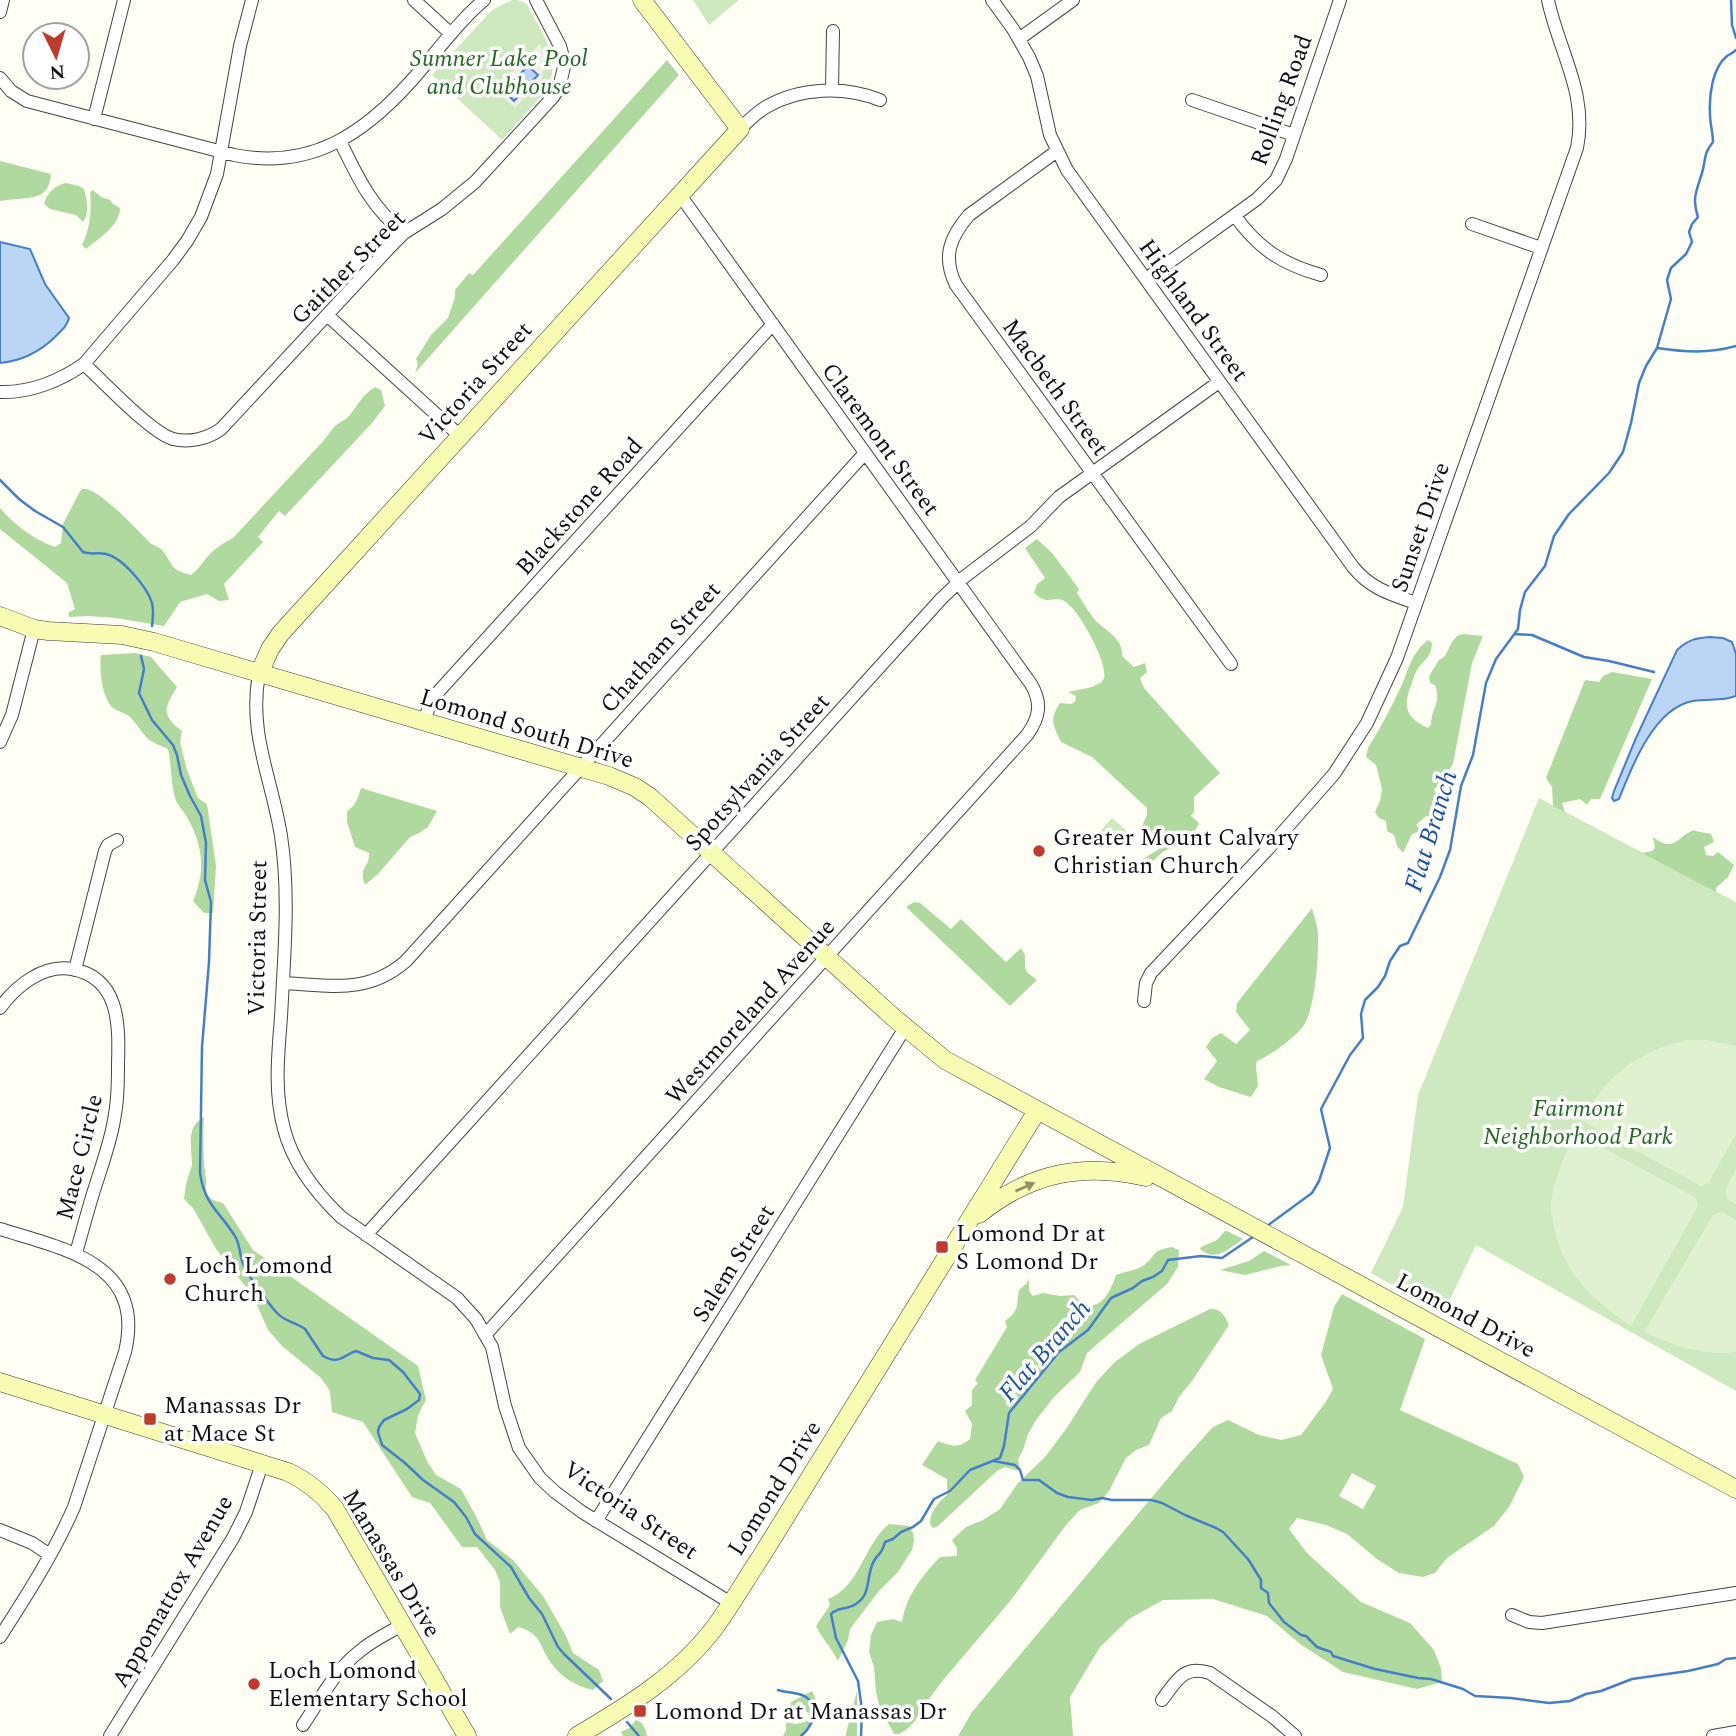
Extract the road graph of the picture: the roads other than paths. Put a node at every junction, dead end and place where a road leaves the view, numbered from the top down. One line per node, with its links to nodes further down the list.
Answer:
1 (3, 0): 12 (street)
2 (124, 0): 20 (street)
3 (252, 0): 25 (street)
4 (414, 0): 14 (street)
5 (484, 0): 14 (street)
6 (536, 0): 29 (street, Gaither Street)
7 (642, 0): 21 (main road)
8 (992, 0): 15 (street, Highland Street)
9 (1073, 0): 15 (street)
10 (1340, 0): 22 (street, Rolling Road)
11 (1548, 0): 30 (street, Sunset Drive)
12 (0, 12)
13 (833, 31): 17 (street)
14 (451, 34): 23 (street)
15 (1019, 39): 24 (street, Highland Street)
16 (0, 78): 20 (street)
17 (832, 90): 18 (street); 21 (street)
18 (880, 100)
19 (1192, 100): 22 (street)
20 (94, 119): 25 (street)
21 (740, 129): 26 (main road, Victoria Street)
22 (1294, 135): 27 (street, Rolling Road)
23 (340, 142): 25 (street); 29 (street)
24 (1057, 151): 32 (street, Highland Street); 40 (street, Macbeth Street)
25 (221, 152): 35 (street)
26 (680, 195): 34 (street, Claremont Street); 38 (main road, Victoria Street)
27 (1235, 216): 31 (street); 32 (street, Rolling Road)
28 (1472, 225): 30 (street)
29 (404, 233): 33 (street, Gaither Street)
30 (1541, 248): 42 (street, Sunset Drive)
31 (1321, 275)
32 (1146, 279): 36 (street, Highland Street)
33 (327, 315): 35 (street, Gaither Street); 38 (street)
34 (773, 324): 39 (street, Claremont Street); 48 (street, Blackstone Road)
35 (84, 364): 37 (street)
36 (1219, 382): 40 (street, Spotsylvania Street); 42 (street, Highland Street)
37 (0, 392)
38 (460, 436): 46 (main road, Victoria Street)
39 (865, 453): 41 (street, Claremont Street); 50 (street, Chatham Street)
40 (1093, 472): 41 (street, Spotsylvania Street); 45 (street, Macbeth Street)
41 (958, 582): 47 (street, Claremont Street); 52 (street, Spotsylvania Street)
42 (1416, 603): 56 (street, Sunset Drive)
43 (0, 616): 44 (main road, Lomond South Drive)
44 (34, 629): 46 (main road, Lomond South Drive); 49 (street)
45 (1231, 664)
46 (260, 674): 48 (main road, Lomond South Drive); 55 (street, Victoria Street)
47 (1038, 712): 53 (street, Westmoreland Avenue)
48 (424, 722): 50 (main road, Lomond South Drive)
49 (0, 742)
50 (580, 768): 52 (main road, Lomond South Drive); 55 (street, Chatham Street)
51 (117, 840): 54 (street)
52 (712, 853): 53 (main road, Lomond South Drive); 63 (street, Spotsylvania Street)
53 (827, 957): 58 (main road, Lomond South Drive); 65 (street, Westmoreland Avenue)
54 (75, 970): 57 (street); 64 (street, Mace Circle)
55 (283, 983): 63 (street, Victoria Street)
56 (1144, 1001)
57 (0, 1008)
58 (905, 1028): 59 (main road, Lomond South Drive); 70 (street, Salem Street)
59 (1037, 1111): 60 (main road, Lomond Drive); 61 (main road, Lomond Drive)
60 (1172, 1184): 61 (main road, Lomond Drive, one-way to 60); 69 (main road, Lomond Drive)
61 (968, 1223): 74 (main road, Lomond Drive)
62 (0, 1229): 64 (street)
63 (366, 1235): 65 (street, Victoria Street)
64 (76, 1253): 67 (street)
65 (486, 1334): 70 (street, Victoria Street)
66 (0, 1382): 67 (main road, Manassas Drive)
67 (105, 1414): 68 (main road, Manassas Drive); 72 (street)
68 (262, 1464): 76 (main road, Manassas Drive); 81 (street, Appomattox Avenue)
69 (1736, 1489)
70 (596, 1521): 74 (street, Victoria Street)
71 (0, 1530): 72 (street)
72 (50, 1555): 77 (street)
73 (1736, 1593): 75 (street)
74 (731, 1604): 83 (main road, Lomond Drive)
75 (1512, 1615)
76 (402, 1625): 79 (street); 82 (main road, Manassas Drive)
77 (0, 1637)
78 (1162, 1700): 84 (street)
79 (303, 1725)
80 (1736, 1732): 85 (street)
81 (110, 1736)
82 (467, 1736)
83 (577, 1736)
84 (1295, 1736)
85 (1713, 1736)

